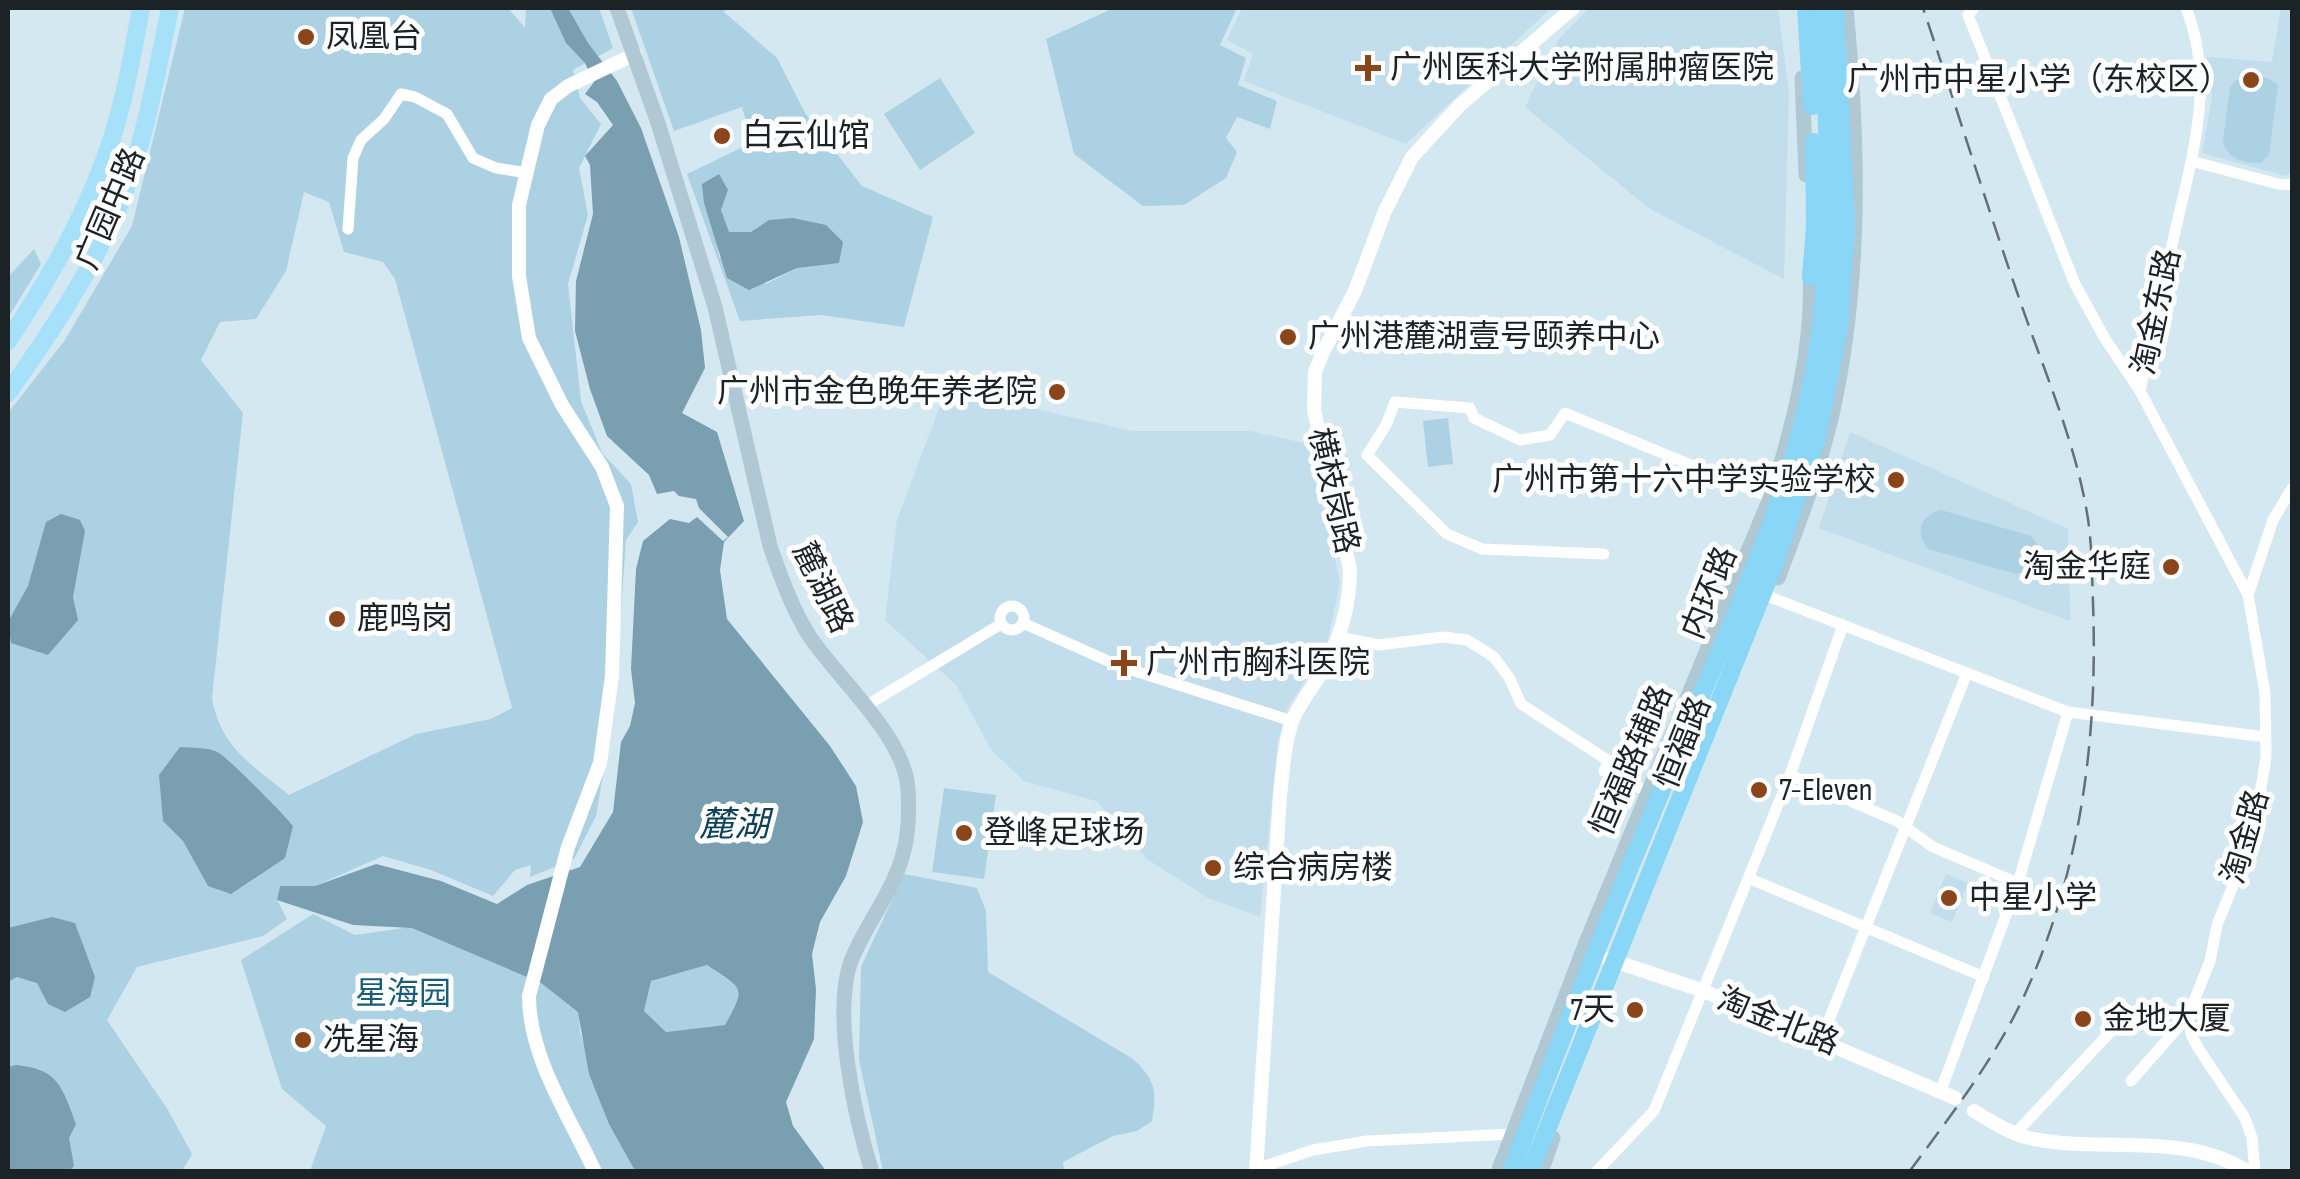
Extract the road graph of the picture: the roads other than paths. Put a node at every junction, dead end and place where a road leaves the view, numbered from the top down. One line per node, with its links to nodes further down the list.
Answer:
1 (141, 8): 19 (main road, 广园中路)
2 (170, 8): 21 (main road, 广园中路)
3 (618, 8): 12 (main road, 麓湖路)
4 (1572, 8): 30 (street, 横枝岗路)
5 (1798, 8): 17 (main road, 恒福路辅路)
6 (1806, 8): 17 (highway)
7 (1819, 8): 18 (main road, 恒福路); 61 (highway, 内环路)
8 (1834, 8): 23 (main road, 恒福路); 57 (highway, 内环路)
9 (1846, 8): 23 (main road, 恒福路辅路)
10 (2186, 8): 13 (street, 淘金东路)
11 (1970, 10): 20 (street)
12 (635, 54): 14 (street); 32 (main road, 麓湖路)
13 (2191, 160): 15 (street); 20 (street, 淘金东路)
14 (527, 174): 16 (street); 58 (street)
15 (2292, 184)
16 (348, 229)
17 (1810, 277): 18 (main road); 23 (main road, 恒福路辅路)
18 (1826, 307): 23 (main road, 恒福路)
19 (8, 342)
20 (2140, 391): 25 (street, 淘金东路)
21 (8, 393)
22 (2292, 488): 25 (street)
23 (1787, 504): 24 (street); 26 (main road, 恒福路辅路); 37 (main road, 恒福路辅路); 42 (main road, 恒福路)
24 (1604, 554)
25 (2248, 594): 35 (street, 淘金路)
26 (1770, 597): 29 (street); 42 (main road, 恒福路辅路)
27 (1024, 623): 28 (street); 28 (street); 34 (street)
28 (1002, 624): 32 (street)
29 (1844, 625): 31 (street); 36 (street)
30 (1338, 637): 34 (street, 横枝岗路); 37 (street)
31 (1967, 673): 33 (street); 38 (street)
32 (864, 707): 59 (main road, 麓湖路)
33 (2068, 712): 35 (street); 40 (street)
34 (1292, 722): 56 (street, 横枝岗路)
35 (2266, 737): 46 (street, 淘金路)
36 (1790, 775): 38 (street); 39 (street)
37 (1650, 792): 50 (main road, 恒福路辅路)
38 (1906, 827): 40 (street); 41 (street)
39 (1748, 878): 41 (street); 44 (street)
40 (2018, 883): 43 (street)
41 (1866, 927): 43 (street); 47 (street)
42 (1610, 959): 44 (street, 淘金北路); 53 (main road, 恒福路); 57 (main road, 恒福路辅路)
43 (1984, 977): 49 (street)
44 (1701, 990): 47 (street, 淘金北路); 62 (street)
45 (2129, 1012): 55 (street)
46 (2188, 1016): 48 (street, 淘金路); 63 (street)
47 (1821, 1040): 49 (street, 淘金北路)
48 (2130, 1082)
49 (1940, 1090): 51 (street, 淘金北路)
50 (1525, 1098): 53 (main road); 54 (main road, 恒福路辅路)
51 (1955, 1098)
52 (1974, 1111): 55 (street)
53 (1538, 1124): 57 (main road); 61 (main road, 恒福路)
54 (1512, 1134): 56 (street); 60 (main road, 恒福路辅路)
55 (2015, 1134): 63 (street)
56 (1256, 1170)
57 (1536, 1171)
58 (595, 1172)
59 (872, 1172)
60 (1498, 1172)
61 (1512, 1172)
62 (1596, 1172)
63 (2252, 1172)

